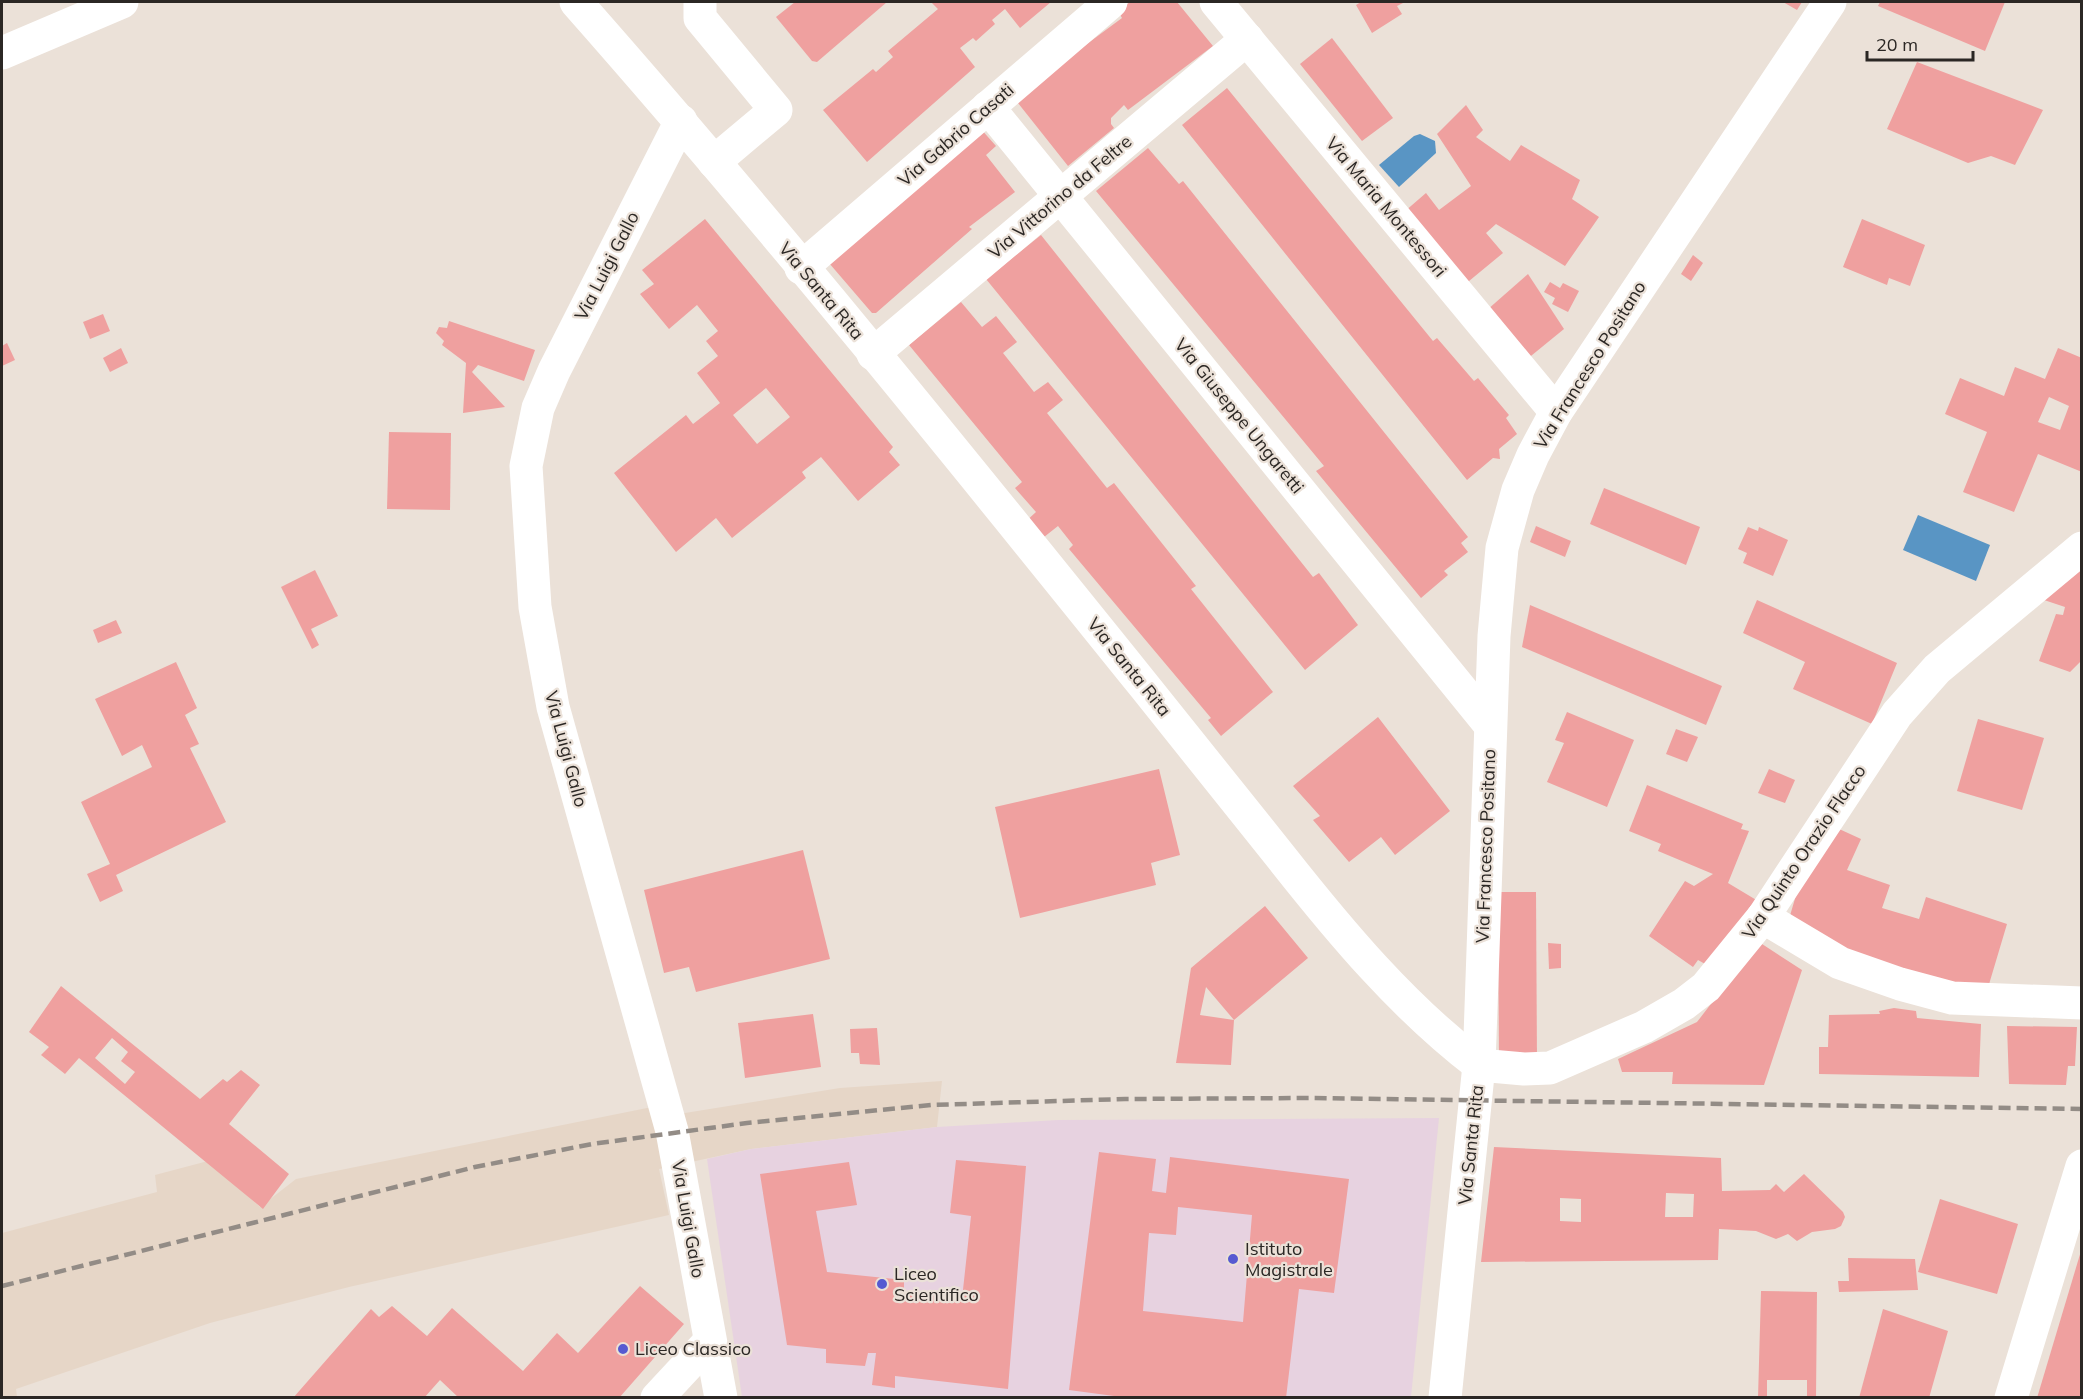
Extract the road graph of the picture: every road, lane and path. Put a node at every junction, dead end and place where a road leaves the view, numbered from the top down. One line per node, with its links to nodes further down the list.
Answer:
1 (122, 2): 8 (street)
2 (576, 2): 10 (street, Via Santa Rita)
3 (700, 2): 11 (street)
4 (1110, 2): 9 (street, Via Gabrio Casati)
5 (1216, 2): 7 (street, Via Maria Montessori)
6 (1830, 2): 15 (street, Via Francesco Positano)
7 (1247, 39): 12 (street, Via Vittorino da Feltre); 15 (street, Via Maria Montessori)
8 (2, 53)
9 (988, 107): 12 (street, Via Giuseppe Ungaretti); 13 (street, Via Gabrio Casati)
10 (681, 121): 11 (street, Via Santa Rita); 23 (street, Via Luigi Gallo)
11 (714, 162): 13 (street, Via Santa Rita)
12 (1061, 197): 14 (street, Via Vittorino da Feltre); 17 (street, Via Giuseppe Ungaretti)
13 (801, 268): 14 (street, Via Santa Rita)
14 (873, 354): 20 (street, Via Santa Rita)
15 (1556, 412): 17 (street, Via Francesco Positano)
16 (2082, 548): 18 (street, Via Quinto Orazio Flacco)
17 (1490, 724): 20 (street, Via Francesco Positano)
18 (1763, 917): 19 (street); 20 (street, Via Quinto Orazio Flacco)
19 (2082, 1003)
20 (1479, 1065): 26 (street, Via Santa Rita)
21 (2082, 1167): 22 (street)
22 (2072, 1234): 27 (street)
23 (710, 1341): 24 (street); 25 (street, Via Luigi Gallo)
24 (657, 1398)
25 (721, 1398)
26 (1445, 1398)
27 (2012, 1398)

